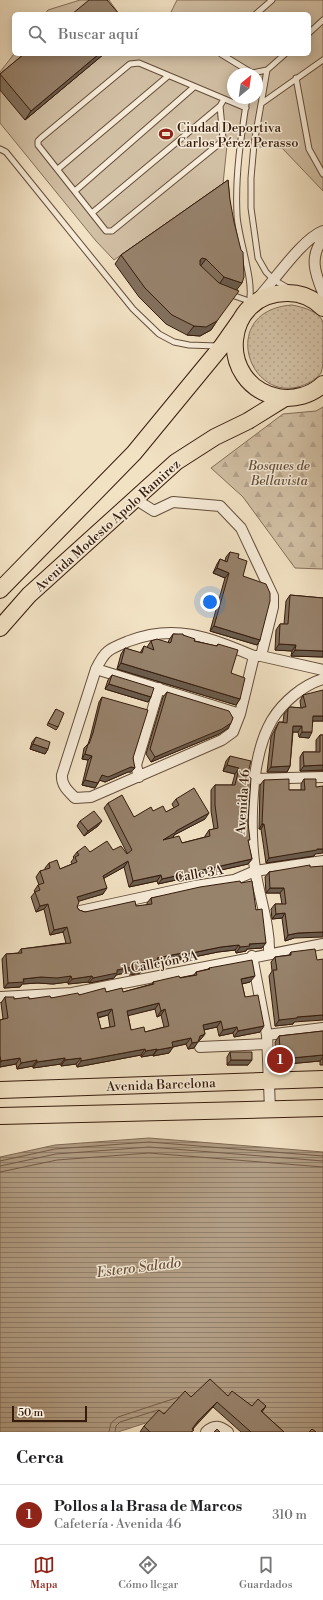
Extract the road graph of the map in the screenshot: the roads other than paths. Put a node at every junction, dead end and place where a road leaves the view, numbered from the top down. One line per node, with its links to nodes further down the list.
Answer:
1 (272, 0): 2 (lane)
2 (258, 12)
3 (323, 20): 4 (lane)
4 (311, 31)
5 (224, 56): 8 (lane)
6 (284, 56): 9 (lane)
7 (323, 60): 12 (lane)
8 (243, 68)
9 (267, 70): 10 (lane); 14 (lane)
10 (263, 71)
11 (168, 76): 13 (lane); 22 (lane); 22 (lane)
12 (296, 78): 16 (lane); 23 (lane)
13 (194, 87): 15 (lane); 24 (lane)
14 (263, 96)
15 (224, 99): 19 (lane); 20 (lane)
16 (263, 102)
17 (246, 104): 20 (lane)
18 (262, 104): 28 (lane)
19 (220, 106): 25 (lane); 25 (lane)
20 (246, 108): 33 (lane)
21 (0, 149): 34 (lane)
22 (58, 169): 24 (lane)
23 (323, 174)
24 (75, 191): 25 (lane)
25 (92, 213)
26 (323, 231): 28 (street)
27 (323, 239): 30 (street)
28 (274, 280): 31 (lane); 33 (street)
29 (222, 292): 33 (lane)
30 (323, 293): 31 (main road)
31 (298, 294): 32 (main road); 33 (main road)
32 (323, 308)
33 (246, 310): 34 (main road, Avenida Modesto Apolo Ramirez); 36 (main road)
34 (222, 346): 38 (main road, Avenida Modesto Apolo Ramirez)
35 (323, 384): 36 (main road)
36 (285, 398): 37 (main road, Avenida Modesto Apolo Ramirez)
37 (136, 499): 39 (main road, Avenida Modesto Apolo Ramirez); 40 (street)
38 (0, 590)
39 (0, 628)
40 (257, 656): 41 (street); 42 (street); 45 (street)
41 (96, 670): 44 (street); 46 (street)
42 (323, 670)
43 (323, 679): 48 (street, Avenida 46)
44 (159, 688): 45 (street); 46 (street)
45 (240, 714): 46 (street)
46 (139, 777)
47 (323, 777): 48 (street)
48 (255, 779): 50 (street, Avenida 46)
49 (323, 861): 50 (street, Calle 3A)
50 (255, 870): 51 (street, Calle 3A); 53 (street, Avenida 46)
51 (80, 911)
52 (323, 944): 53 (street, 1 Callejón 3A)
53 (270, 953): 54 (street, 1 Callejón 3A)
54 (252, 956): 55 (street, 1 Callejón 3A); 57 (street)
55 (1, 997)
56 (323, 1028): 57 (street)
57 (267, 1040): 58 (street); 60 (street)
58 (200, 1047)
59 (323, 1079): 60 (main road, Avenida Barcelona)
60 (269, 1080): 61 (main road, Avenida Barcelona); 63 (street)
61 (0, 1090)
62 (323, 1108): 63 (main road, Avenida Barcelona)
63 (270, 1109): 64 (main road, Avenida Barcelona)
64 (0, 1116)
65 (208, 1430): 66 (street)
66 (228, 1432)

